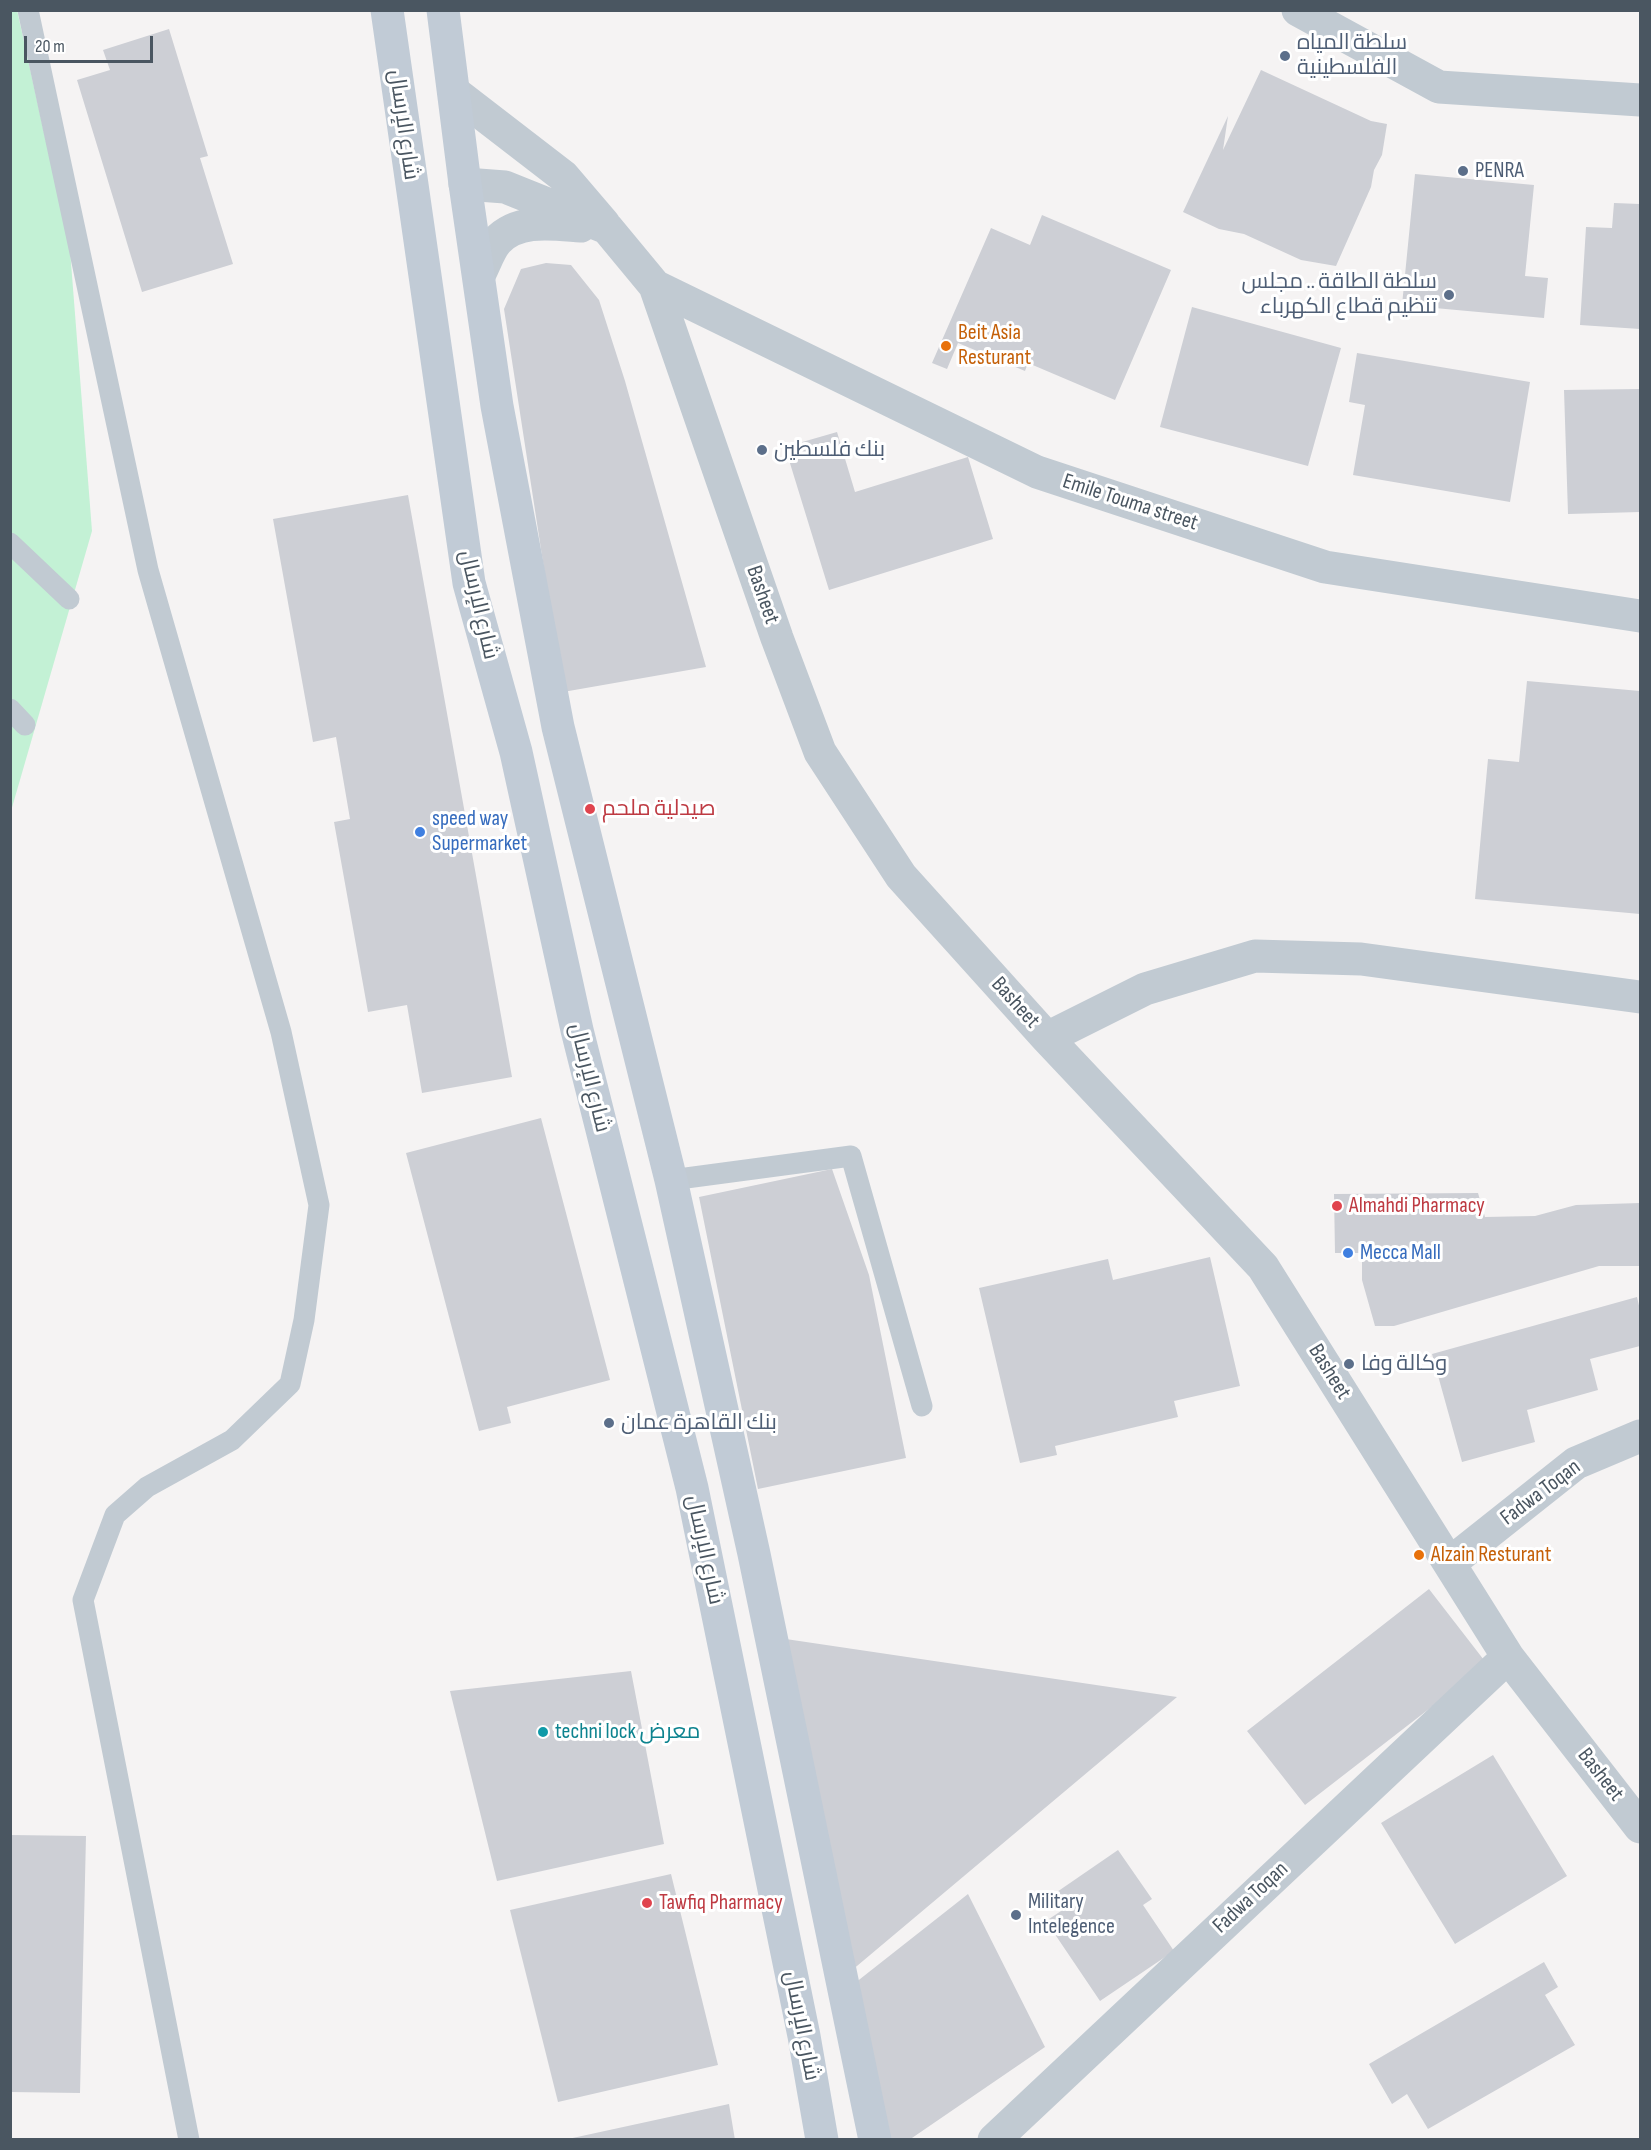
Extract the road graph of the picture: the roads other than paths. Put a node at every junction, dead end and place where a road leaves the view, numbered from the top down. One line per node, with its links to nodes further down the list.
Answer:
1 (28, 10): 24 (lane)
2 (387, 10): 25 (main road, شارع الإرسال)
3 (443, 10): 5 (main road)
4 (1298, 10): 6 (street)
5 (454, 93): 7 (main road); 8 (street)
6 (1641, 100)
7 (465, 184): 8 (street, Basheet); 9 (main road)
8 (608, 228): 9 (street); 10 (street, Basheet)
9 (479, 274): 18 (main road)
10 (655, 286): 13 (street, Emile Touma street); 17 (street, Basheet)
11 (10, 543): 12 (lane)
12 (69, 599)
13 (1641, 615)
14 (10, 709): 15 (lane)
15 (25, 725)
16 (1641, 997): 17 (street)
17 (1047, 1038): 21 (street, Basheet)
18 (671, 1180): 19 (lane); 26 (main road)
19 (922, 1406)
20 (1641, 1436): 21 (street, Fadwa Toqan)
21 (1450, 1563): 22 (street, Basheet)
22 (1508, 1657): 23 (street, Basheet); 27 (street, Fadwa Toqan)
23 (1641, 1827)
24 (189, 2139)
25 (822, 2139)
26 (875, 2139)
27 (994, 2139)

